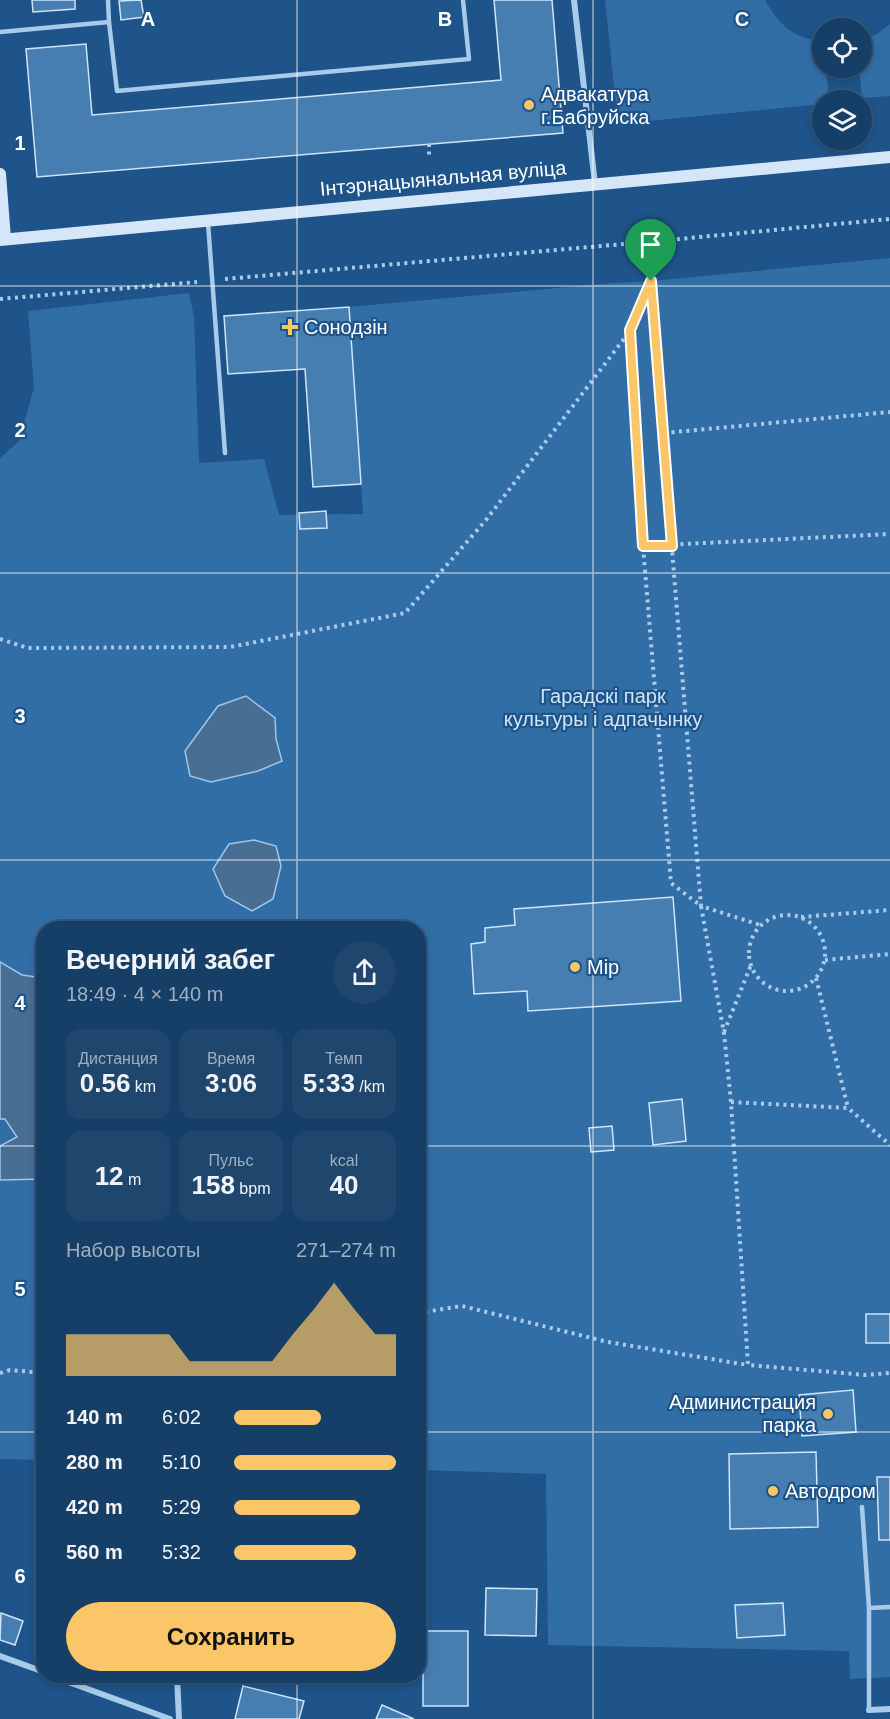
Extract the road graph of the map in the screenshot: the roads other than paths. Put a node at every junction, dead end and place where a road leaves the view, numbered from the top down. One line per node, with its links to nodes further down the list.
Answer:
1 (108, 0): 4 (lane)
2 (463, 0): 4 (lane)
3 (574, 0): 8 (street)
4 (109, 22): 5 (lane)
5 (0, 32)
6 (890, 157): 8 (main road, Інтэрнацыянальная вуліца)
7 (0, 174): 10 (main road)
8 (595, 184): 9 (main road, Інтэрнацыянальная вуліца)
9 (208, 220): 10 (main road, Інтэрнацыянальная вуліца); 11 (lane)
10 (3, 239)
11 (225, 453)
12 (862, 1507): 14 (lane)
13 (890, 1607): 14 (lane)
14 (868, 1608): 20 (lane)
15 (0, 1656): 16 (street)
16 (36, 1669)
17 (71, 1683): 21 (street)
18 (177, 1683): 22 (street)
19 (890, 1709): 20 (street)
20 (869, 1710)
21 (170, 1719)
22 (179, 1719)

